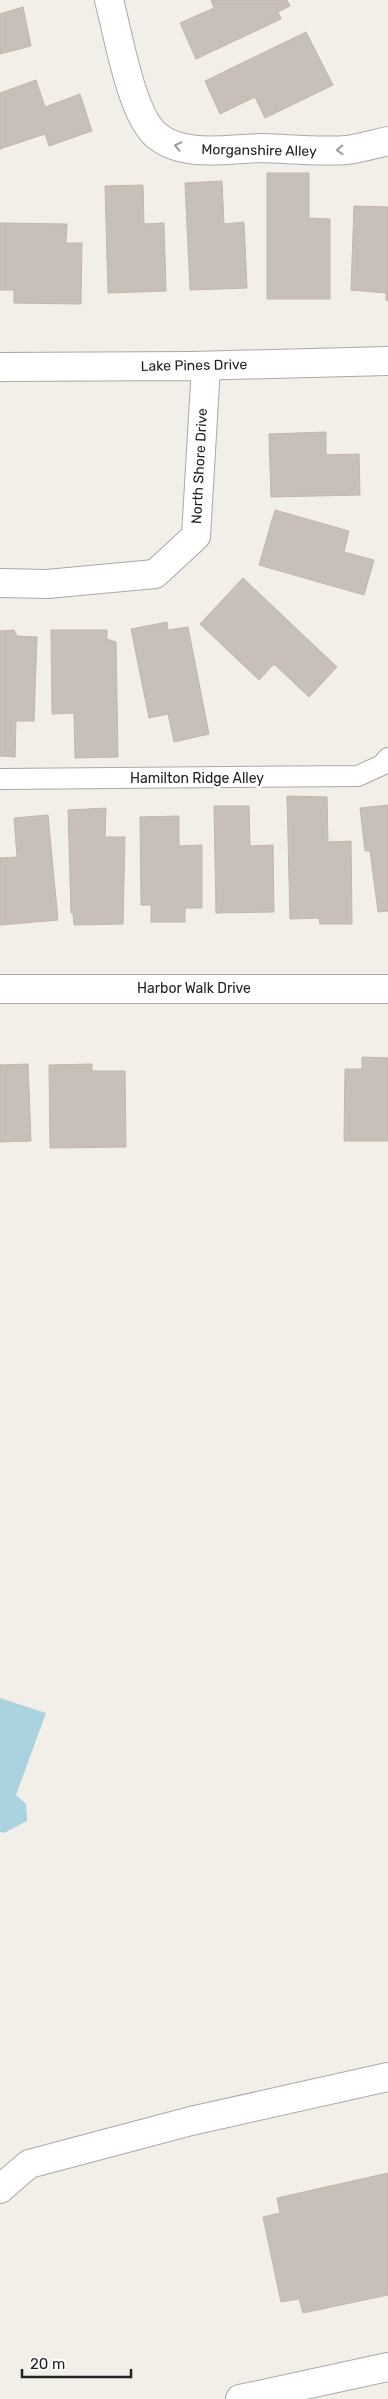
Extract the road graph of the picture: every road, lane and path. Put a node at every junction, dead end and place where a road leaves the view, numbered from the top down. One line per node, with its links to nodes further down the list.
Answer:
1 (109, 0): 2 (street, Morganshire Alley, one-way to 1)
2 (388, 141)
3 (388, 361): 4 (street, Lake Pines Drive)
4 (206, 366): 5 (street, Lake Pines Drive); 6 (street, North Shore Drive)
5 (0, 367)
6 (0, 583)
7 (388, 758): 8 (lane, Hamilton Ridge Alley)
8 (0, 779)
9 (0, 989): 10 (street, Harbor Walk Drive)
10 (388, 989)
11 (388, 2078): 12 (street)
12 (0, 2189)
13 (388, 2367): 14 (street)
14 (240, 2399)

